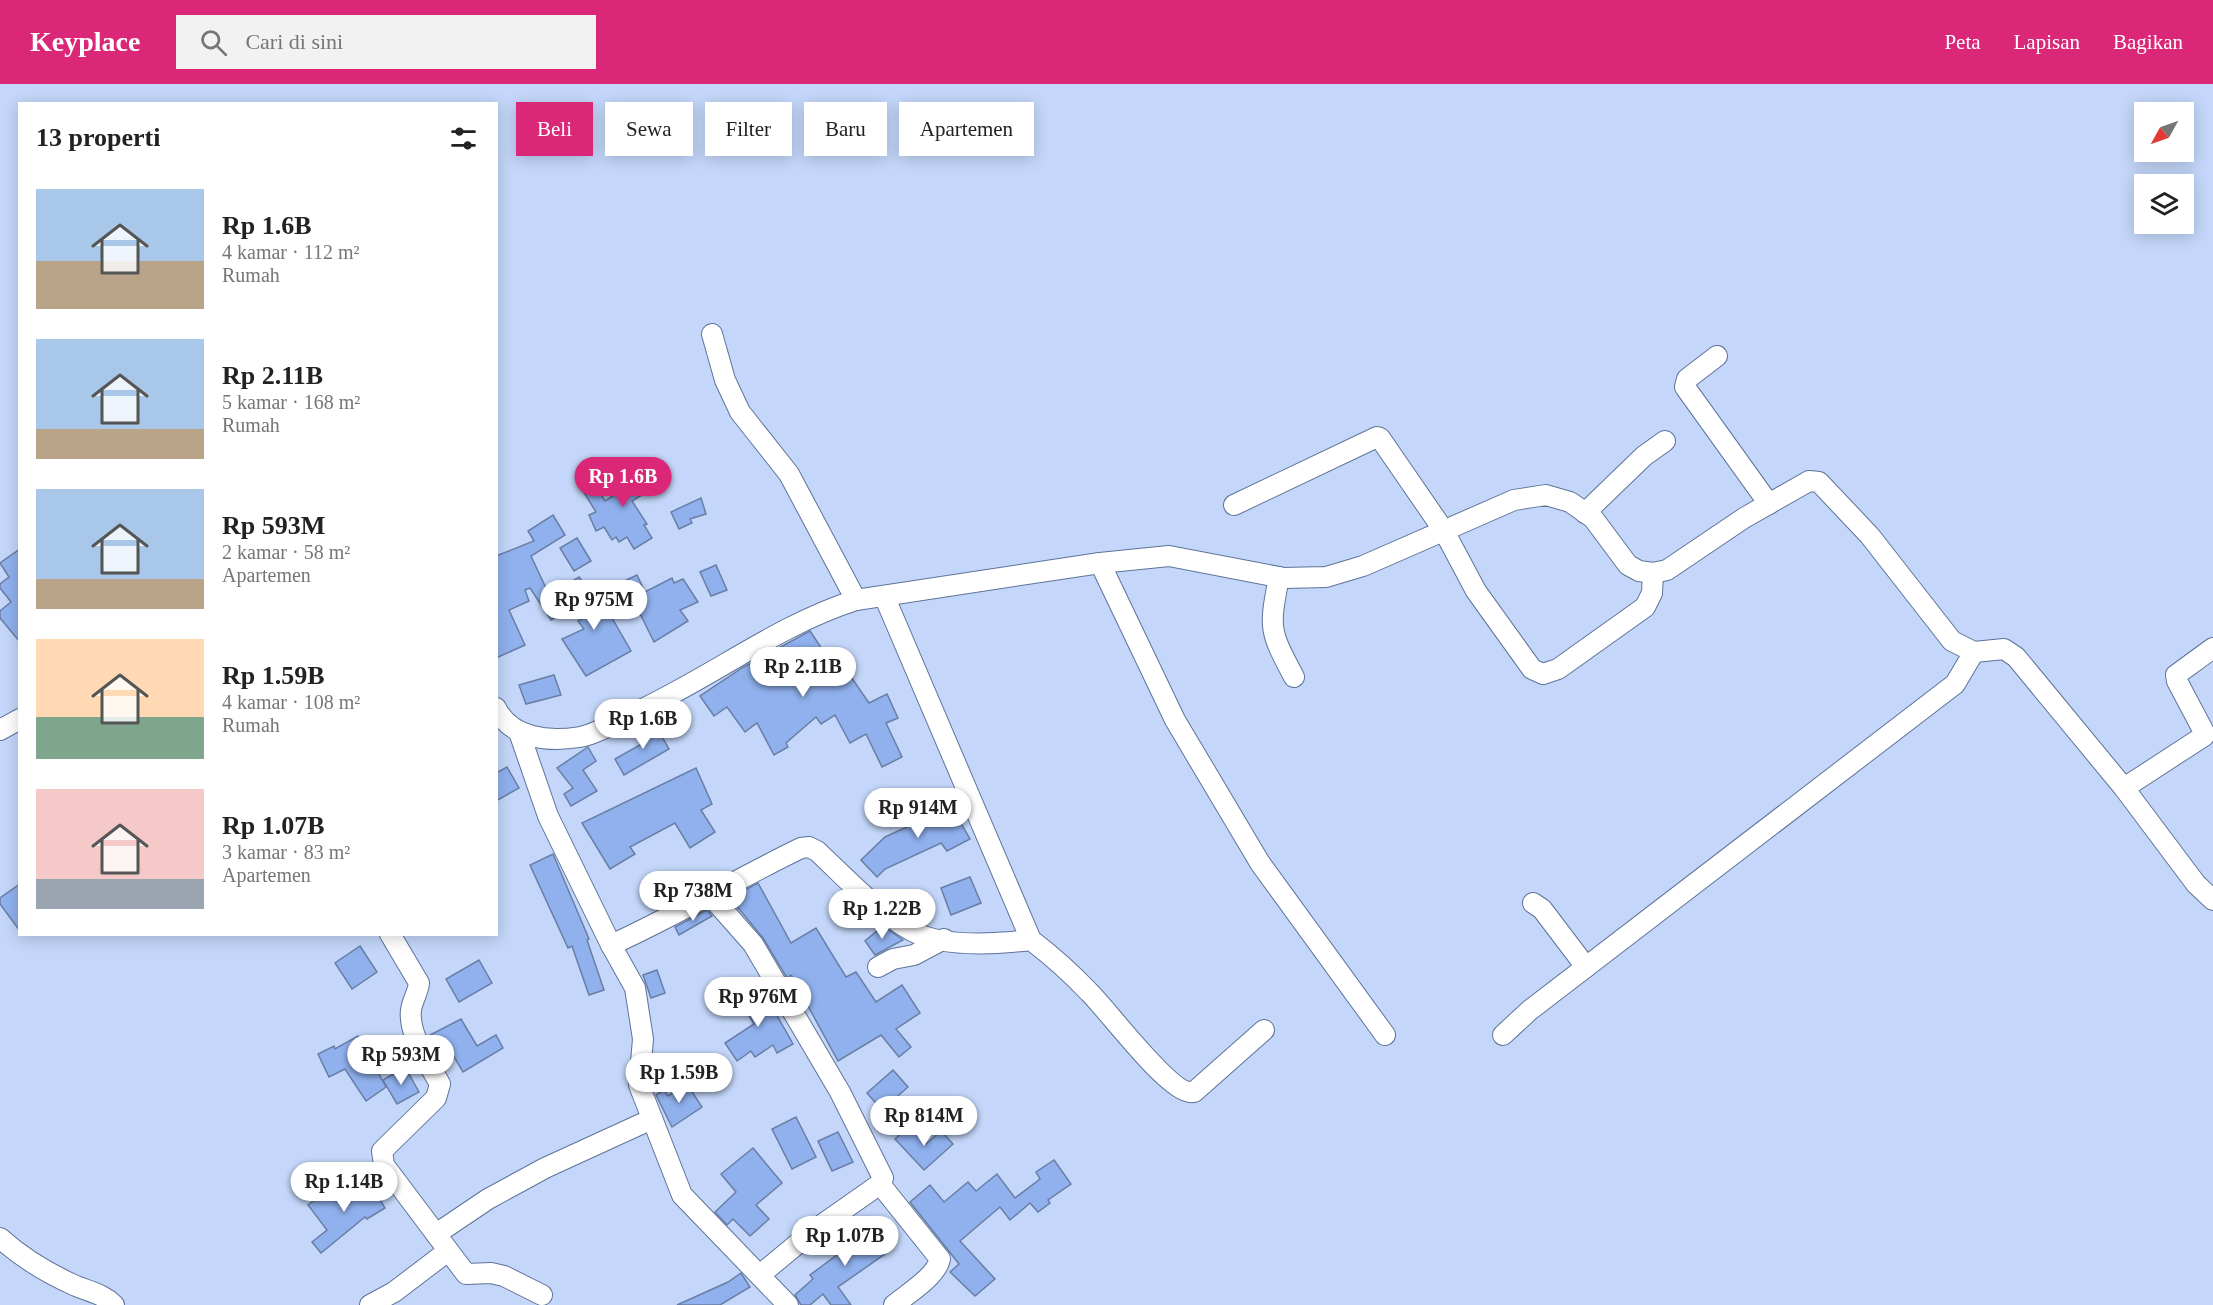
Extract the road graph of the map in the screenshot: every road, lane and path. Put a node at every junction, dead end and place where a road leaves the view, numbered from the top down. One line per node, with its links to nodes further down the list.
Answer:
1 (712, 334): 12 (street)
2 (1717, 356): 4 (street)
3 (1665, 441): 6 (street)
4 (1769, 504): 9 (street); 14 (street)
5 (1234, 505): 7 (street)
6 (1585, 513): 7 (street); 9 (street)
7 (1444, 531): 9 (street); 10 (street)
8 (1100, 563): 10 (street); 11 (street); 29 (street)
9 (1653, 573)
10 (1279, 577): 15 (street)
11 (885, 598): 12 (street); 24 (street)
12 (856, 600): 17 (street)
13 (2213, 648): 18 (street)
14 (1974, 652): 18 (street); 27 (street)
15 (1294, 677)
16 (498, 711): 17 (street)
17 (519, 732): 25 (street)
18 (2124, 788): 20 (street)
19 (708, 894): 23 (street); 25 (street); 32 (street)
20 (2213, 900)
21 (1533, 903): 27 (street)
22 (391, 936): 33 (street)
23 (944, 939): 24 (street); 26 (street)
24 (1030, 940): 28 (street)
25 (610, 945): 31 (street)
26 (878, 967)
27 (1586, 967): 30 (street)
28 (1264, 1030)
29 (1385, 1035)
30 (1503, 1035)
31 (652, 1119): 33 (street); 36 (street)
32 (880, 1184): 36 (street); 41 (street)
33 (436, 1234): 35 (street)
34 (0, 1238): 38 (street)
35 (448, 1251): 37 (street); 39 (street)
36 (761, 1274): 40 (street)
37 (542, 1295)
38 (114, 1305)
39 (370, 1305)
40 (788, 1305)
41 (894, 1305)

